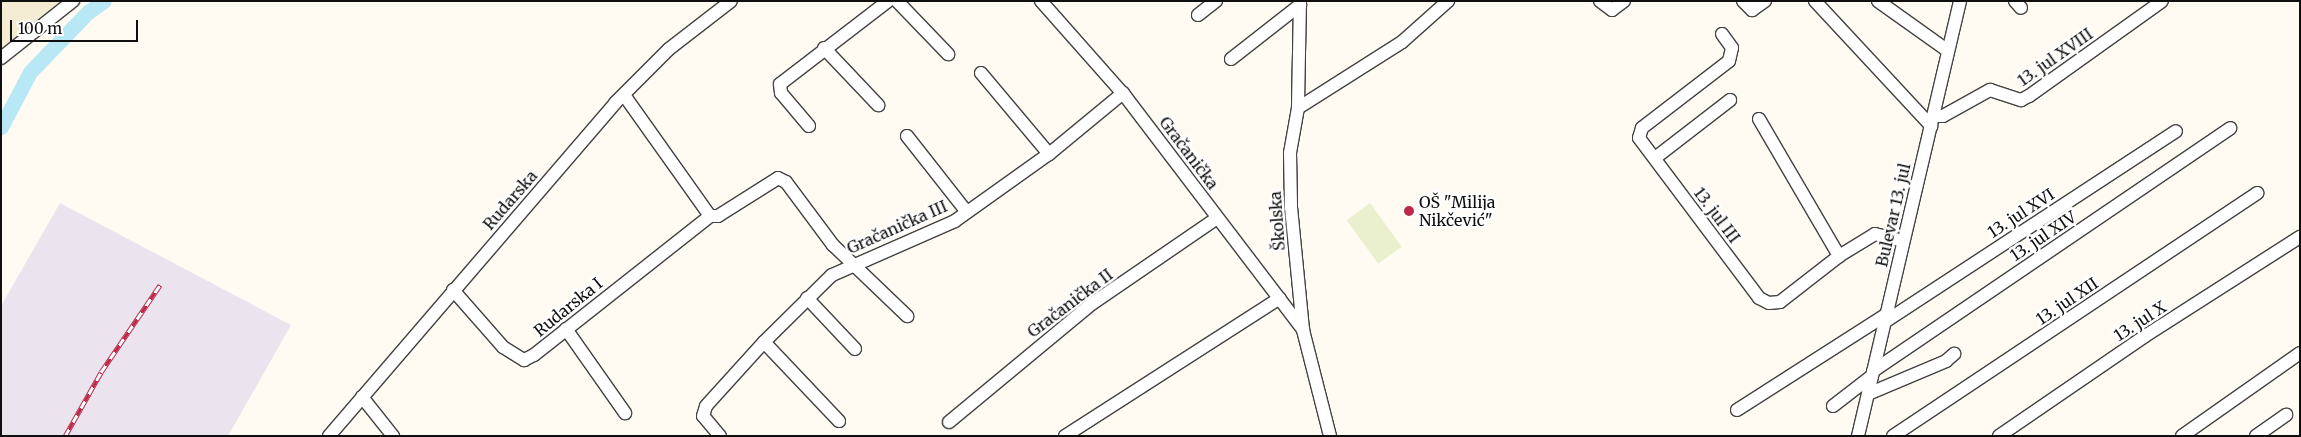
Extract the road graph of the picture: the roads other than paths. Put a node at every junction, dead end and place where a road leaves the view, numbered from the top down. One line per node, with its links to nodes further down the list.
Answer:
1 (72, 1): 23 (street)
2 (731, 1): 17 (street, Rudarska)
3 (888, 1): 20 (street)
4 (897, 1): 22 (street)
5 (1041, 1): 26 (street, Gračanička)
6 (1216, 1): 18 (street)
7 (1448, 1): 30 (street)
8 (1600, 1): 9 (street)
9 (1624, 1)
10 (1742, 1): 11 (street)
11 (1765, 1)
12 (1815, 1): 32 (street)
13 (1878, 1): 21 (street)
14 (1960, 1): 21 (street, Bulevar 13. jul)
15 (2162, 1): 32 (street, 13. jul XVIII)
16 (1300, 3): 24 (street); 30 (street, Školska)
17 (715, 6): 27 (street, Rudarska)
18 (1198, 15)
19 (1722, 34): 38 (street, 13. jul III)
20 (824, 48): 29 (street); 33 (street)
21 (1948, 51): 32 (street, Bulevar 13. jul)
22 (948, 54)
23 (1, 58)
24 (1231, 59)
25 (981, 73): 37 (street)
26 (1123, 93): 37 (street, Gračanička III); 42 (street, Gračanička)
27 (624, 95): 41 (street); 47 (street, Rudarska)
28 (1730, 100): 38 (street)
29 (878, 105)
30 (1298, 108): 53 (street, Školska)
31 (1759, 119): 45 (street)
32 (1932, 121): 44 (street, Bulevar 13. jul)
33 (809, 126)
34 (2230, 128): 58 (street, 13. jul XIV)
35 (2176, 131): 51 (street, 13. jul XVI)
36 (907, 136): 40 (street)
37 (1049, 154): 40 (street, Gračanička III)
38 (1655, 158): 45 (street, 13. jul III)
39 (2258, 193): 73 (street, 13. jul XII)
40 (966, 211): 46 (street, Gračanička III)
41 (710, 216): 46 (street, Rudarska I); 52 (street, Rudarska I)
42 (1217, 218): 49 (street, Gračanička); 66 (street, Gračanička II)
43 (2300, 237): 74 (street, 13. jul X)
44 (1903, 242): 45 (street, 13. jul III); 51 (street, Bulevar 13. jul)
45 (1839, 256)
46 (854, 263): 48 (street, Gračanička III); 50 (street)
47 (453, 290): 52 (street, Rudarska I); 60 (street, Rudarska)
48 (807, 298): 54 (street, Gračanička III); 55 (street)
49 (1280, 298): 53 (street, Gračanička); 70 (street)
50 (907, 316)
51 (1885, 318): 58 (street, Bulevar 13. jul); 62 (street, 13. jul XVI)
52 (566, 329): 63 (street)
53 (1303, 330): 71 (street, Školska)
54 (764, 342): 65 (street); 69 (street, Gračanička III)
55 (855, 350)
56 (2300, 353): 75 (street)
57 (1954, 354): 59 (street)
58 (1873, 374): 59 (street, Bulevar 13. jul); 61 (street, 13. jul XIV)
59 (1868, 394): 72 (street, Bulevar 13. jul)
60 (362, 397): 67 (street, Rudarska); 68 (street)
61 (1833, 406)
62 (1737, 410)
63 (625, 413)
64 (2286, 415): 76 (street)
65 (840, 421)
66 (949, 422)
67 (330, 436)
68 (393, 436)
69 (720, 436)
70 (1065, 436)
71 (1330, 436)
72 (1858, 436)
73 (1893, 436)
74 (1999, 436)
75 (2182, 436)
76 (2256, 436)

